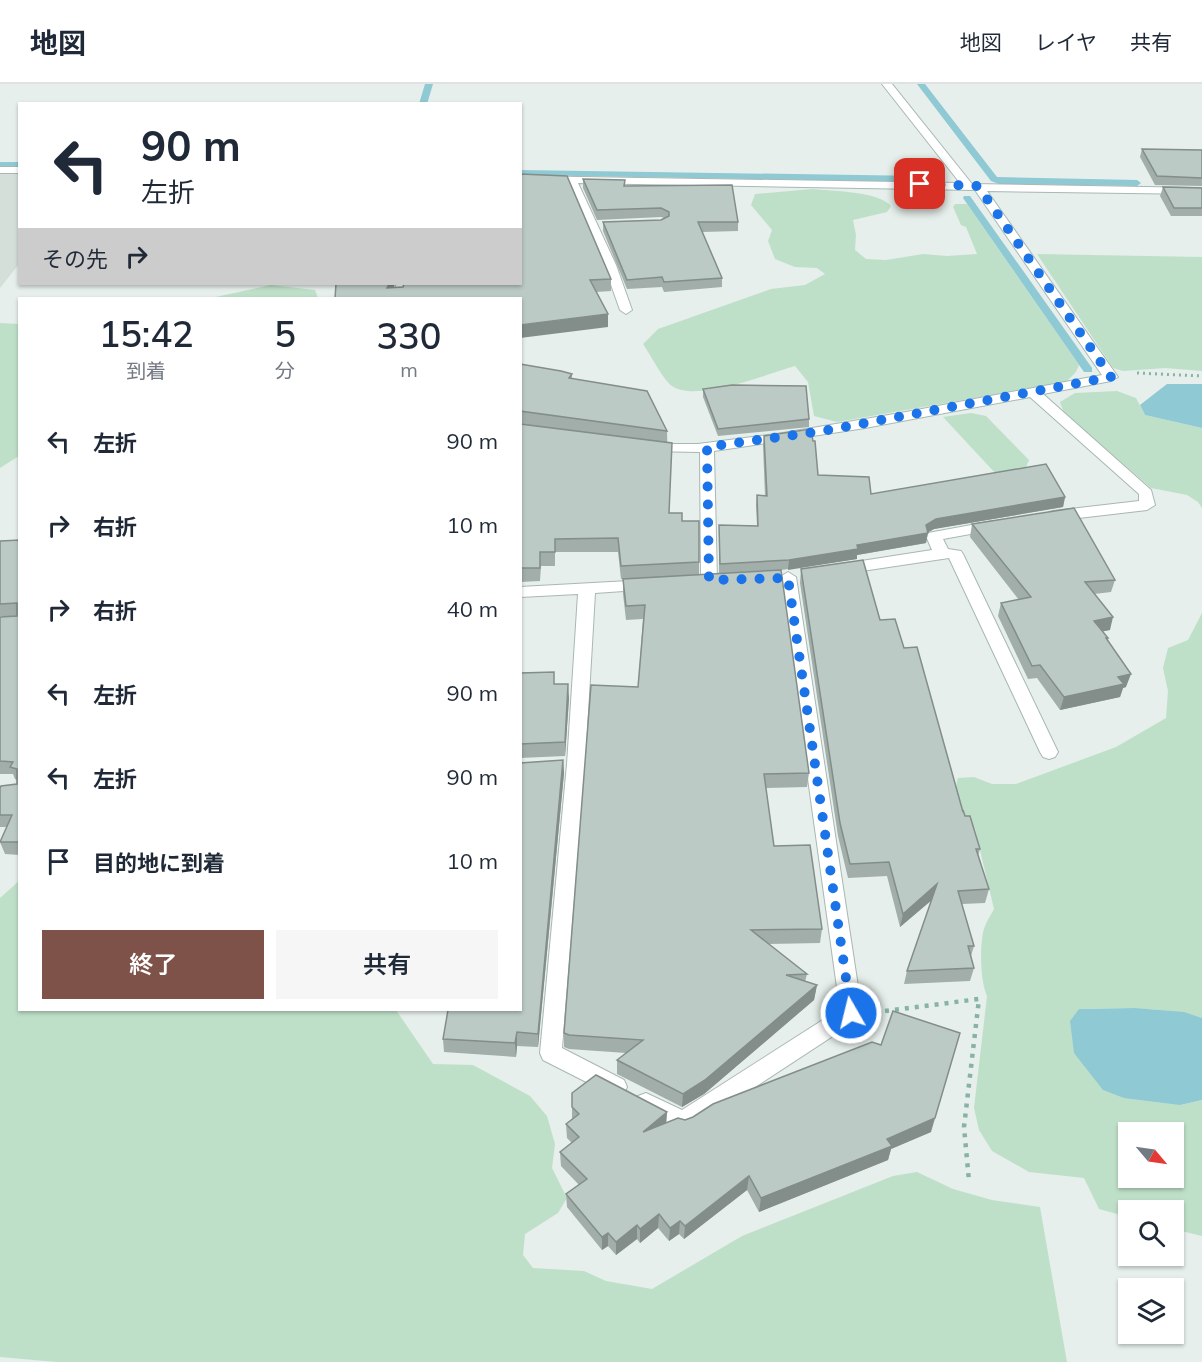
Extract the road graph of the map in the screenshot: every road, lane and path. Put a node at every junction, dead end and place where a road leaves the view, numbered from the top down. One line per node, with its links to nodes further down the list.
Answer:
1 (887, 84): 6 (street)
2 (0, 170): 3 (street)
3 (18, 170)
4 (522, 179): 5 (street)
5 (571, 180): 6 (street); 8 (street)
6 (973, 185): 7 (street); 10 (street)
7 (1202, 190)
8 (626, 310)
9 (1202, 376): 10 (path)
10 (1111, 377): 11 (street)
11 (1032, 392): 13 (street); 14 (street)
12 (634, 445): 13 (street)
13 (707, 447): 19 (street)
14 (1034, 519)
15 (1012, 523): 16 (street)
16 (942, 553): 17 (street); 23 (street)
17 (824, 572)
18 (788, 577): 26 (street)
19 (709, 580)
20 (664, 584): 21 (street)
21 (587, 589): 22 (street); 24 (street)
22 (522, 592)
23 (1048, 752)
24 (576, 764): 25 (street); 26 (street)
25 (554, 765)
26 (851, 1013): 27 (path)
27 (969, 1181)

